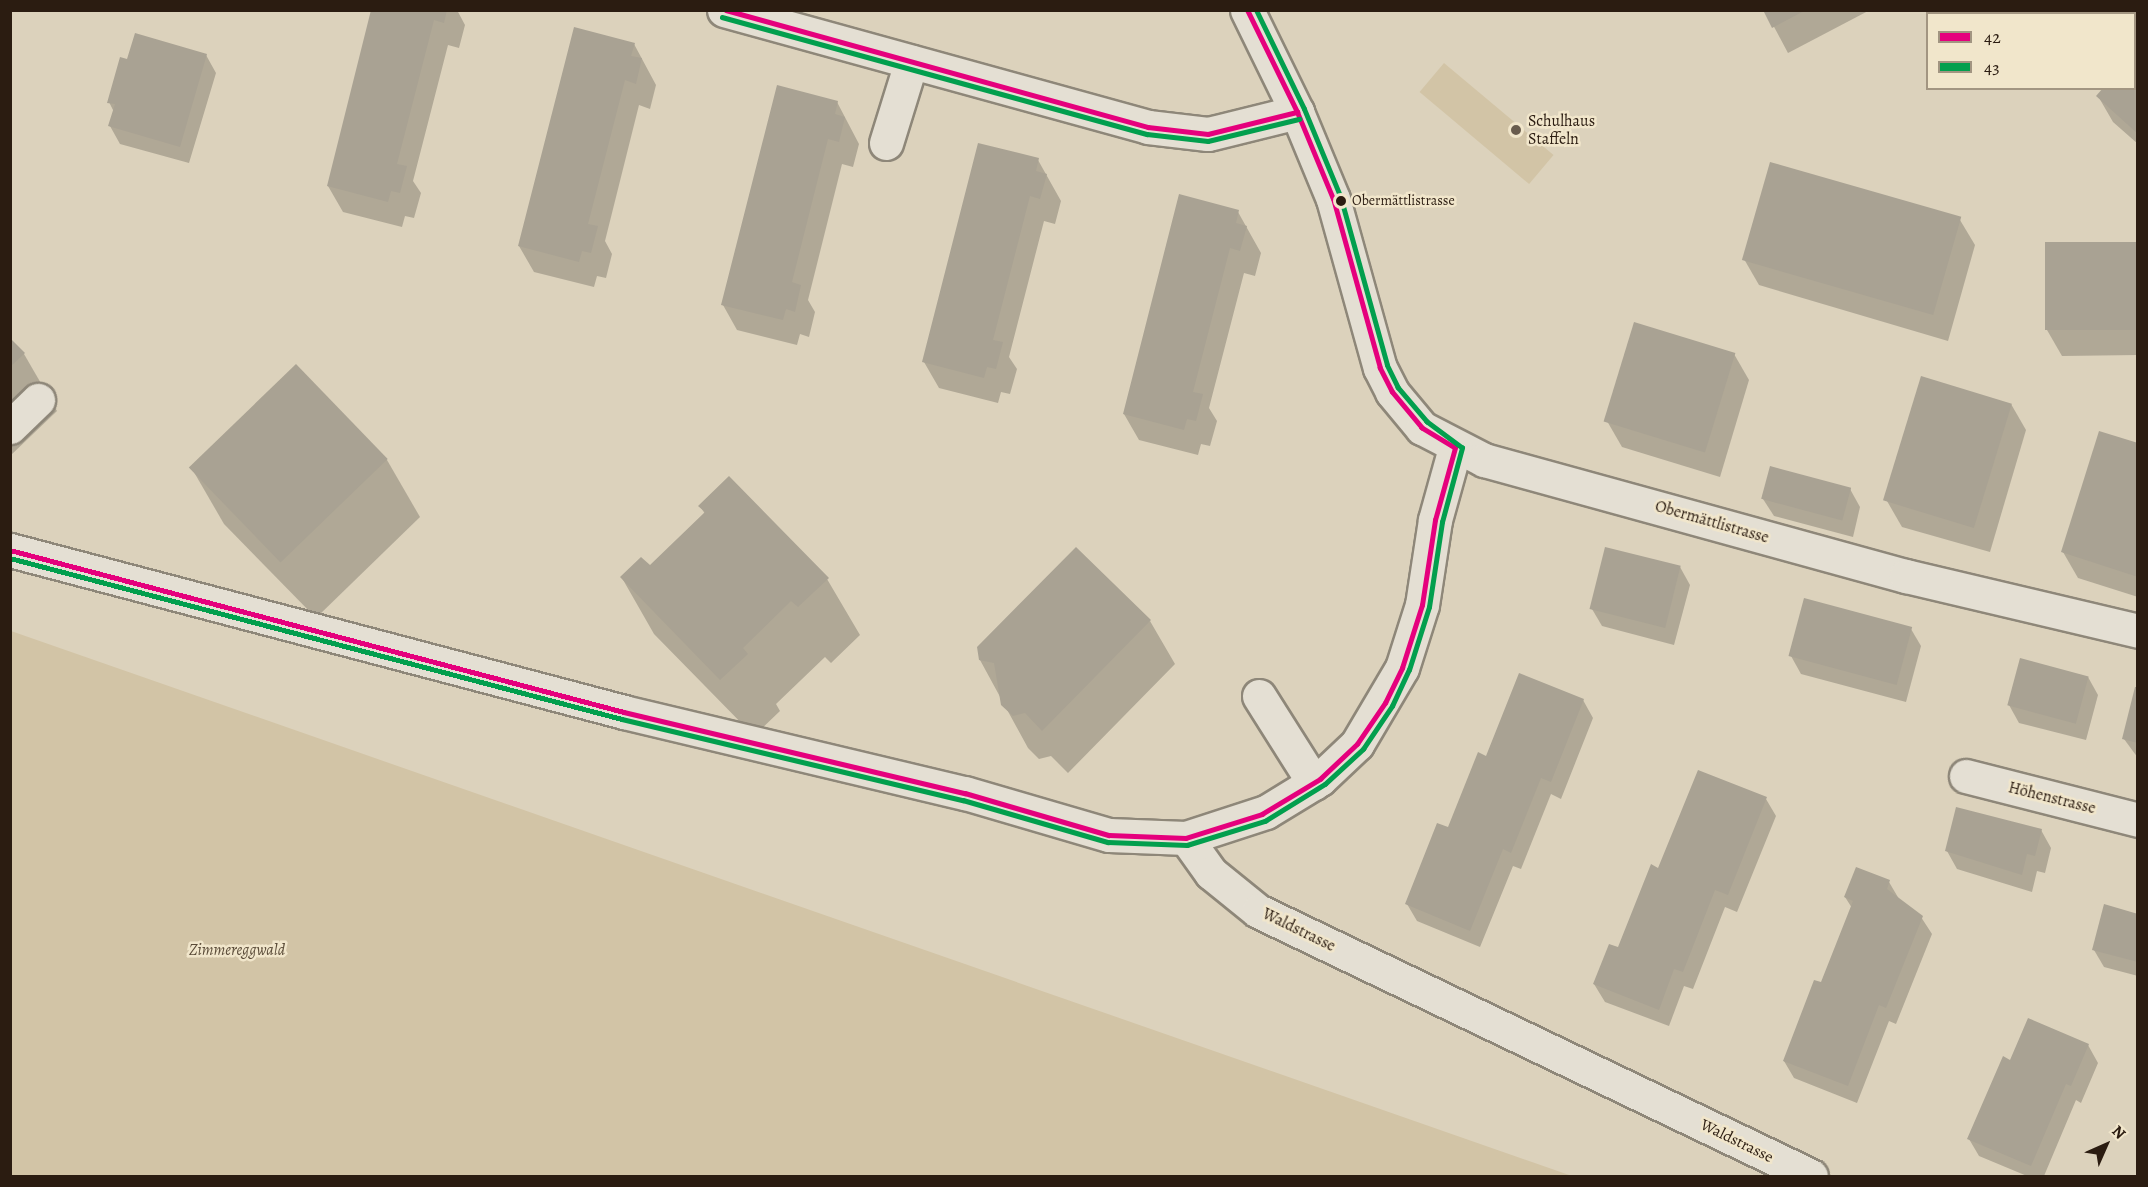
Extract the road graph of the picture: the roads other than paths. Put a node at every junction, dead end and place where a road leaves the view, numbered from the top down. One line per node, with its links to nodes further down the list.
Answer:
1 (724, 10): 3 (street)
2 (1247, 10): 4 (street, Obermättlistrasse)
3 (911, 62): 4 (street); 5 (street)
4 (1297, 112): 8 (street, Obermättlistrasse)
5 (886, 143)
6 (38, 400): 7 (street)
7 (10, 427)
8 (1455, 448): 10 (street, Obermättlistrasse); 13 (street)
9 (10, 550): 15 (street)
10 (2138, 631)
11 (1259, 696): 13 (street)
12 (1966, 776): 14 (street, Höhenstrasse)
13 (1314, 783): 15 (street)
14 (2138, 820)
15 (1186, 838): 16 (street, Waldstrasse)
16 (1811, 1176)

